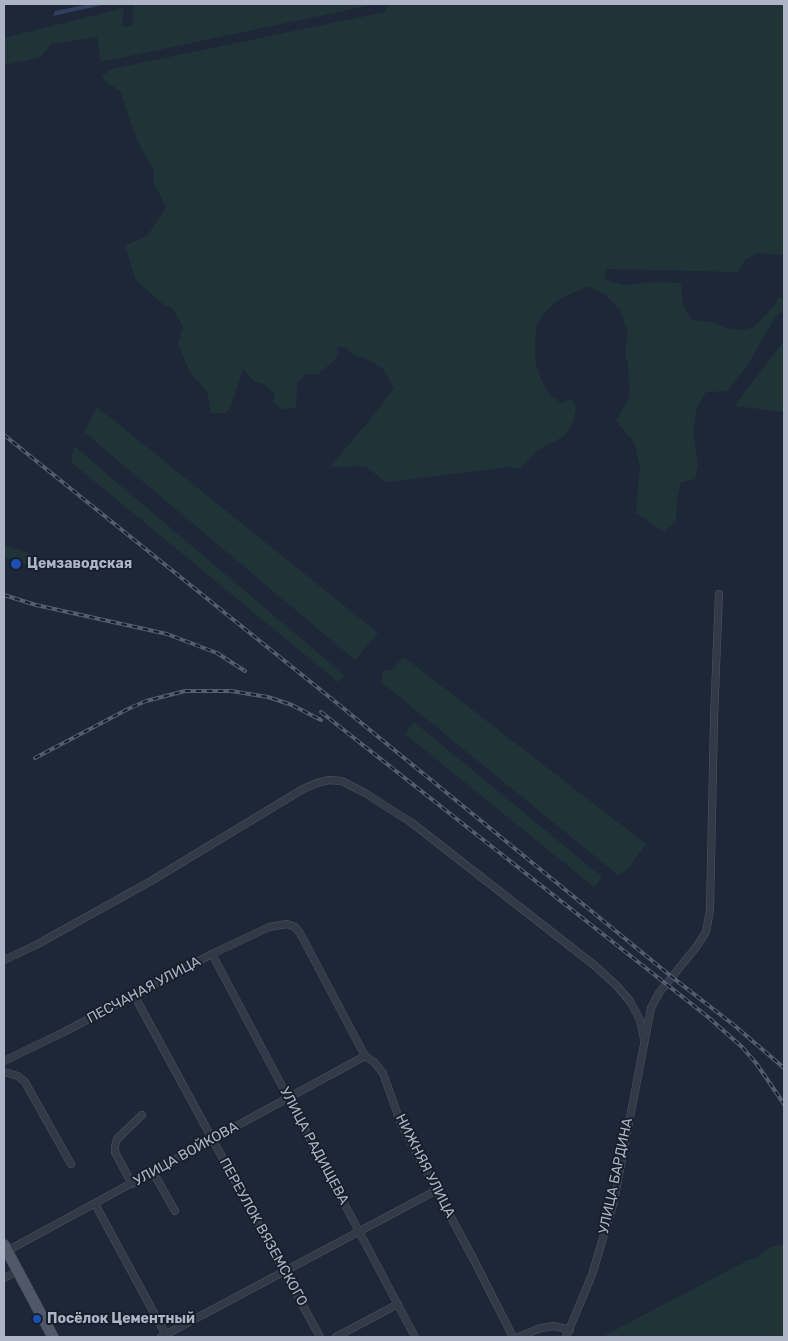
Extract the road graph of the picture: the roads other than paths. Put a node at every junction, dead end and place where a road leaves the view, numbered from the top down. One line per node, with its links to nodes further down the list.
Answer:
1 (719, 594): 6 (street, УЛИЦА БАРДИНА)
2 (287, 924): 3 (street, ПЕСЧАНАЯ УЛИЦА); 7 (street, НИЖНЯЯ УЛИЦА)
3 (212, 954): 5 (street, ПЕСЧАНАЯ УЛИЦА); 10 (street, УЛИЦА РАДИЩЕВА)
4 (4, 960): 6 (street)
5 (134, 996): 8 (street, ПЕСЧАНАЯ УЛИЦА); 12 (street, ПЕРЕУЛОК ВЯЗЕМСКОГО)
6 (644, 1039): 25 (street, УЛИЦА БАРДИНА)
7 (365, 1056): 10 (street, УЛИЦА ВОЙКОВА); 16 (street, НИЖНЯЯ УЛИЦА)
8 (4, 1062)
9 (4, 1072): 13 (street)
10 (288, 1098): 12 (street, УЛИЦА ВОЙКОВА); 19 (street, УЛИЦА РАДИЩЕВА)
11 (142, 1115): 15 (street)
12 (212, 1139): 14 (street, УЛИЦА ВОЙКОВА); 22 (street, ПЕРЕУЛОК ВЯЗЕМСКОГО)
13 (71, 1164)
14 (152, 1172): 15 (street, УЛИЦА ВОЙКОВА); 18 (street)
15 (132, 1184): 17 (street, УЛИЦА ВОЙКОВА)
16 (437, 1190): 19 (street); 31 (street, НИЖНЯЯ УЛИЦА)
17 (95, 1204): 20 (street, УЛИЦА ВОЙКОВА); 26 (street)
18 (175, 1211)
19 (359, 1232): 22 (street); 24 (street, УЛИЦА РАДИЩЕВА)
20 (6, 1248): 21 (main road)
21 (18, 1271): 23 (street); 27 (main road)
22 (284, 1272): 26 (street); 28 (street, ПЕРЕУЛОК ВЯЗЕМСКОГО)
23 (4, 1278)
24 (398, 1304): 29 (street); 30 (street, УЛИЦА РАДИЩЕВА)
25 (568, 1334): 32 (street)
26 (165, 1336)
27 (53, 1337)
28 (320, 1337)
29 (336, 1337)
30 (415, 1337)
31 (513, 1337)
32 (518, 1337)

